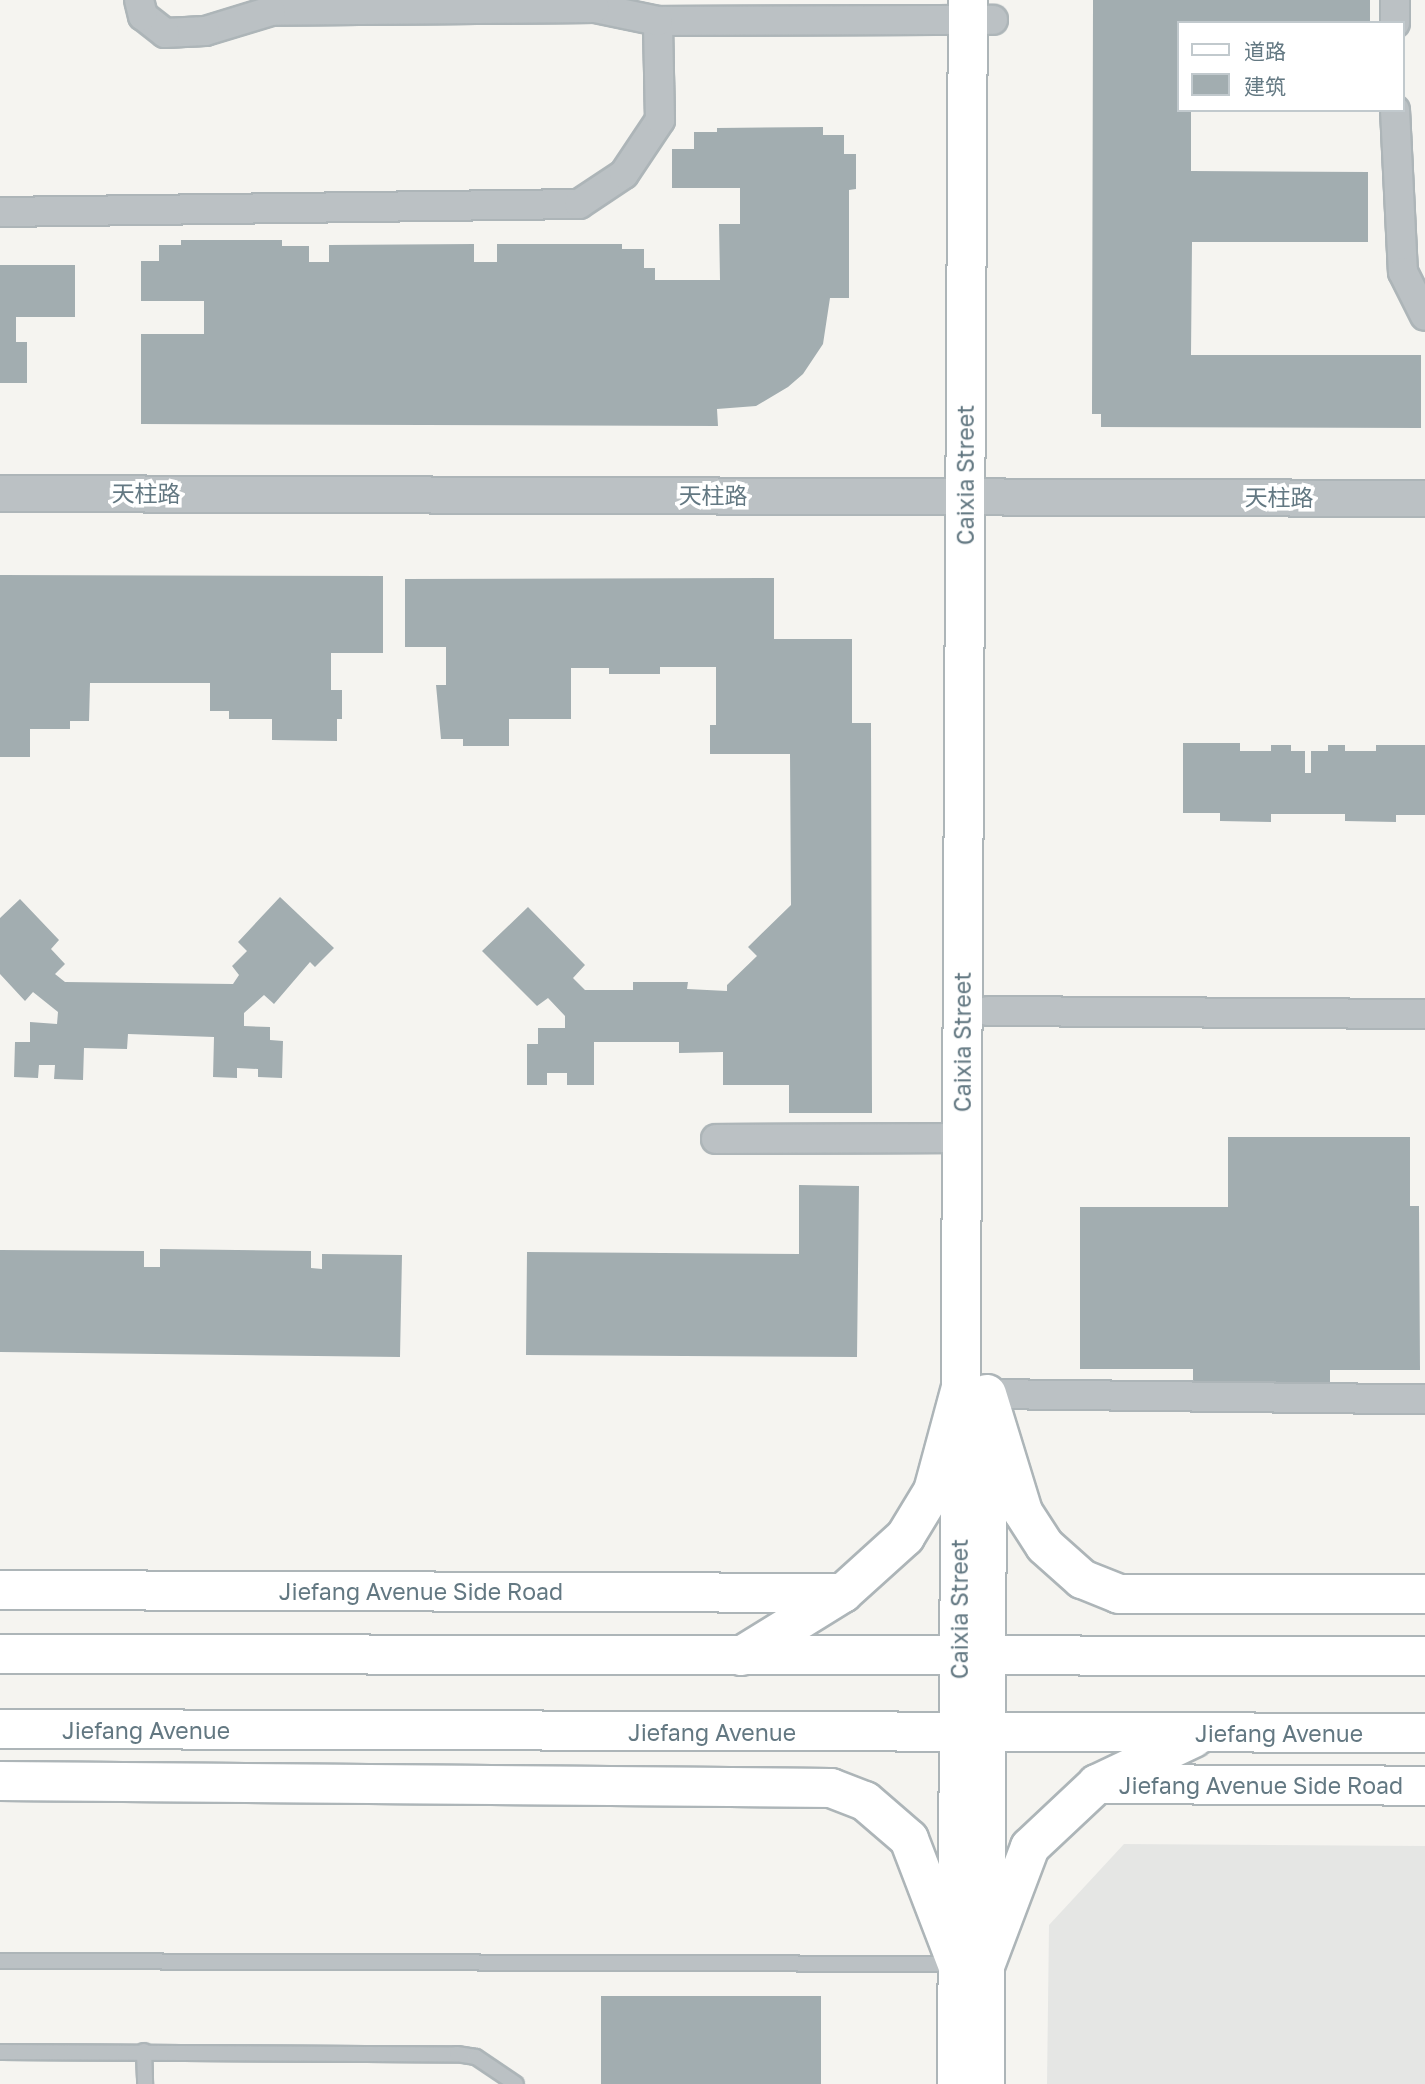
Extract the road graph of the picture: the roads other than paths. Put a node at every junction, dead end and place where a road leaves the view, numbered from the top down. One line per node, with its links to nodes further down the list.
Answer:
1 (139, 0): 3 (street)
2 (1395, 0): 6 (street)
3 (533, 4): 5 (street)
4 (980, 10): 5 (street); 11 (main road, Caixia Street)
5 (657, 21): 8 (street)
6 (1395, 21)
7 (1395, 112): 9 (street)
8 (0, 212)
9 (1425, 316)
10 (0, 493): 11 (street, 天柱路)
11 (978, 496): 12 (street, 天柱路); 13 (main road, Caixia Street); 15 (main road, Caixia Street)
12 (1425, 498)
13 (988, 1011): 14 (street); 17 (main road, Caixia Street)
14 (1425, 1014)
15 (961, 1138): 16 (street); 17 (main road, Caixia Street)
16 (716, 1139)
17 (974, 1392): 18 (street); 20 (main road); 21 (main road); 24 (main road, Caixia Street)
18 (1425, 1399)
19 (0, 1590): 20 (main road, Jiefang Avenue Side Road)
20 (843, 1593): 23 (main road)
21 (1425, 1594)
22 (0, 1654): 23 (main road)
23 (741, 1656): 24 (main road)
24 (973, 1656): 25 (main road); 27 (main road, Caixia Street)
25 (1425, 1656)
26 (0, 1730): 27 (main road, Jiefang Avenue)
27 (972, 1732): 28 (main road, Jiefang Avenue); 34 (main road, Caixia Street)
28 (1204, 1732): 29 (main road, Jiefang Avenue); 31 (main road)
29 (1425, 1733)
30 (0, 1781): 34 (main road)
31 (1097, 1784): 32 (main road, Jiefang Avenue Side Road); 34 (main road)
32 (1425, 1786)
33 (0, 1961): 34 (lane)
34 (971, 1965): 39 (main road, Caixia Street); 40 (main road, Caixia Street)
35 (144, 2051): 36 (lane); 37 (lane); 38 (lane)
36 (0, 2052)
37 (145, 2084)
38 (516, 2084)
39 (957, 2084)
40 (985, 2084)

